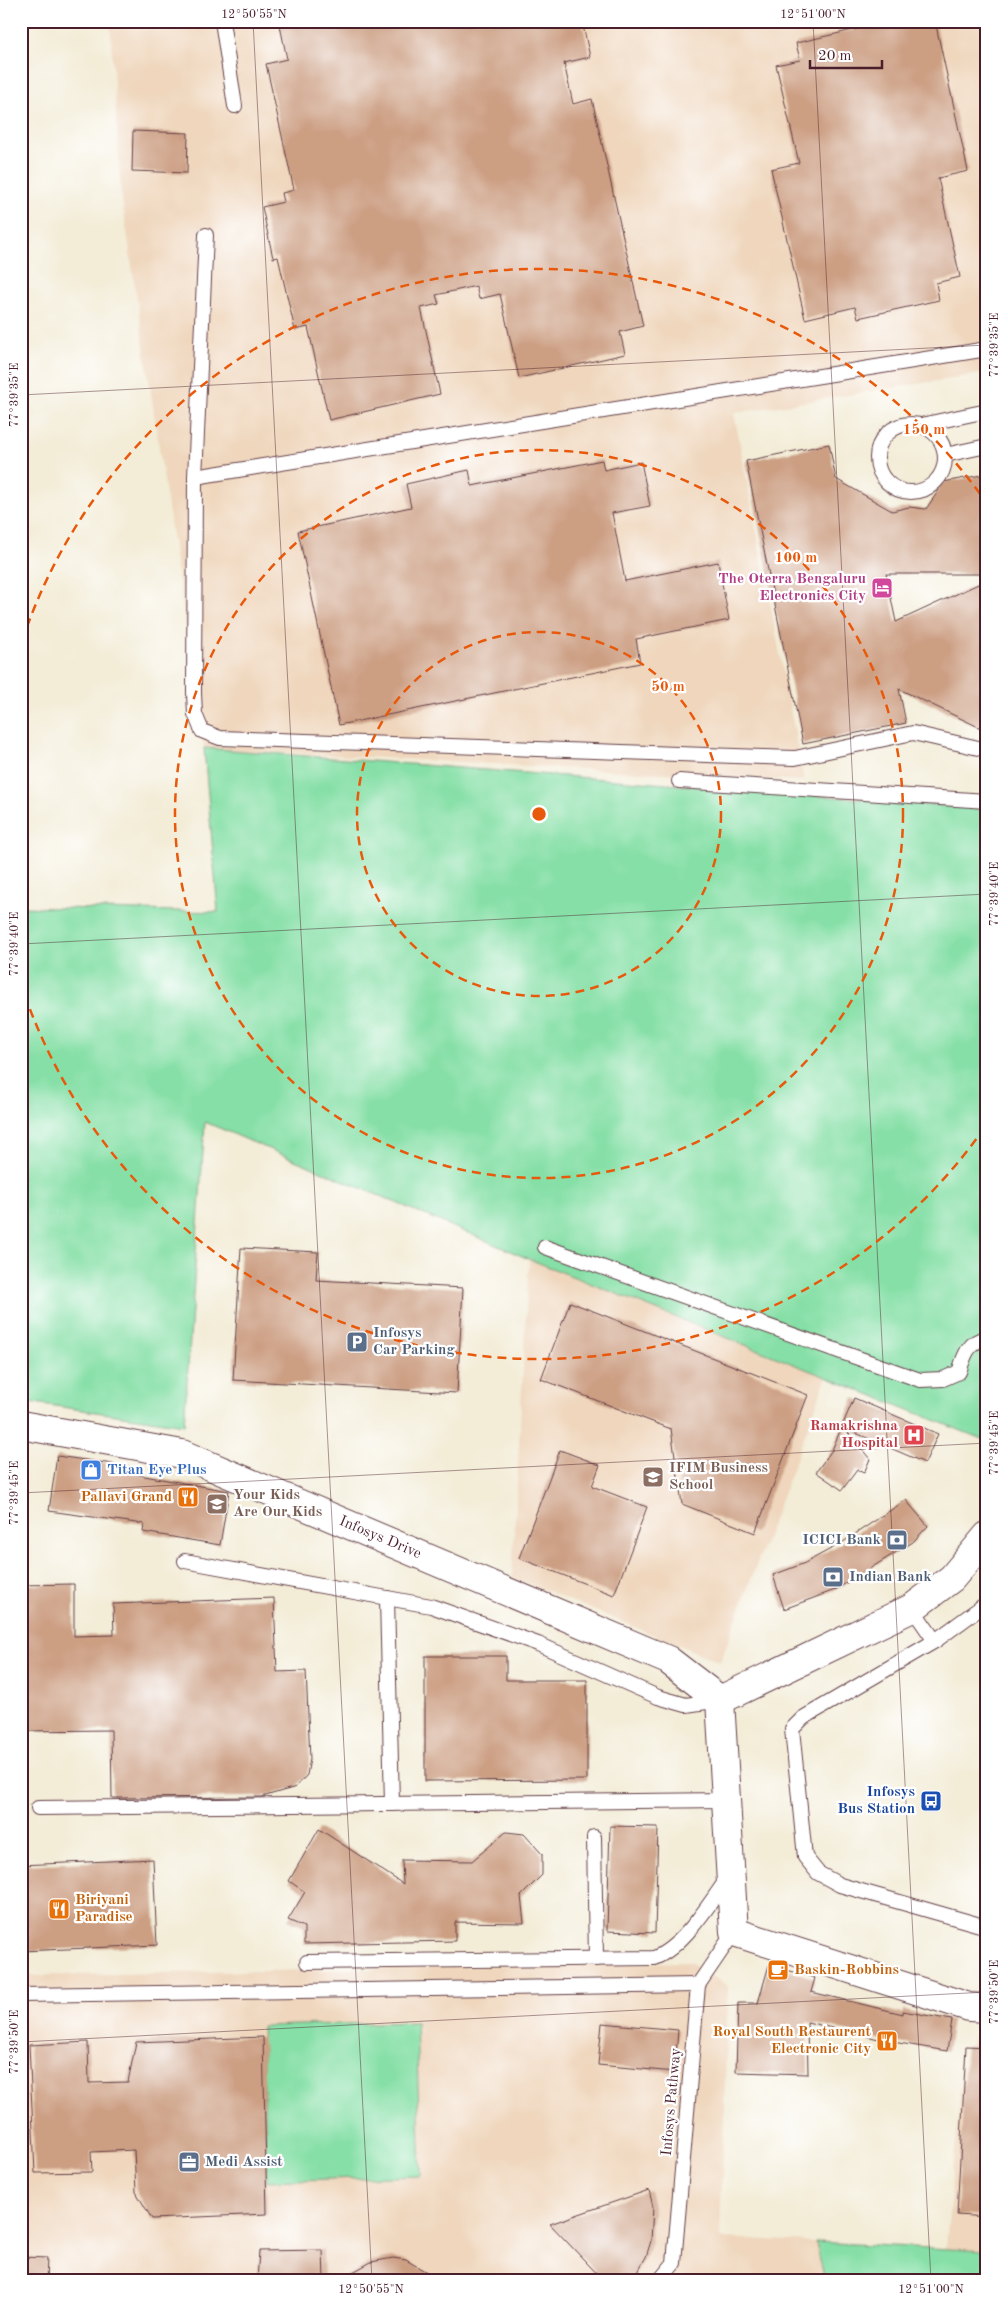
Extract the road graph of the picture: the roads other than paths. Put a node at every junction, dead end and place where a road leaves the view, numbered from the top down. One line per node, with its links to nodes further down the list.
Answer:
1 (222, 21): 2 (lane)
2 (235, 106)
3 (206, 235): 9 (lane)
4 (987, 349): 9 (lane)
5 (987, 411): 6 (lane)
6 (921, 425): 8 (lane); 8 (lane)
7 (987, 446): 8 (lane)
8 (945, 455)
9 (195, 477): 10 (lane)
10 (987, 750)
11 (680, 781): 12 (lane)
12 (987, 801)
13 (545, 1247): 14 (lane)
14 (987, 1338)
15 (21, 1425): 22 (street, Infosys Drive)
16 (987, 1536): 20 (street)
17 (185, 1561): 18 (lane)
18 (388, 1598): 22 (lane); 24 (lane)
19 (987, 1603): 21 (lane)
20 (912, 1608): 21 (lane); 22 (street)
21 (935, 1640): 28 (lane)
22 (720, 1700): 23 (street)
23 (726, 1800): 24 (lane); 27 (street)
24 (392, 1804): 25 (lane)
25 (38, 1808)
26 (594, 1838): 30 (lane)
27 (731, 1874): 29 (street); 30 (lane)
28 (987, 1927)
29 (734, 1932): 32 (lane, Infosys Pathway); 34 (street)
30 (596, 1959): 31 (lane)
31 (307, 1962)
32 (698, 1985): 33 (lane); 35 (lane, Infosys Pathway)
33 (21, 1995)
34 (987, 2008)
35 (659, 2281)

